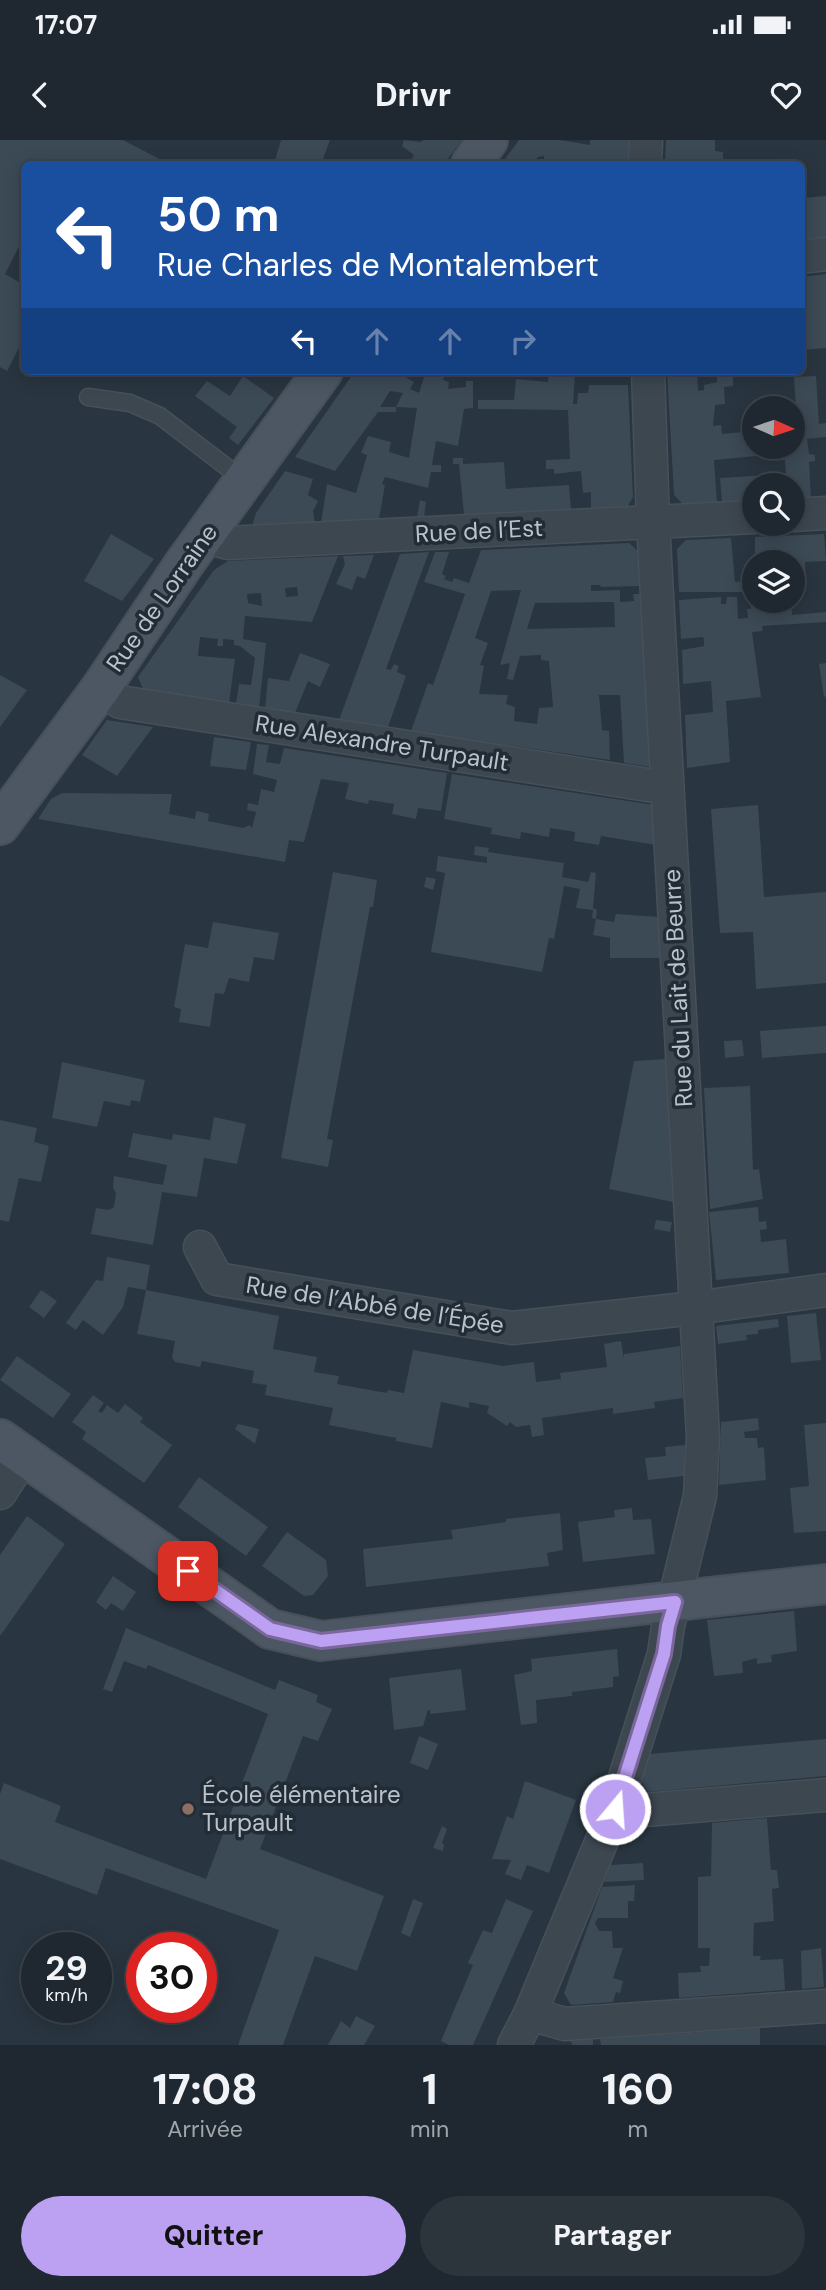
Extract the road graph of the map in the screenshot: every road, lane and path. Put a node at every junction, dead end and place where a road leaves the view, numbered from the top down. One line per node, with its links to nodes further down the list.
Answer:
1 (488, 140): 3 (main road)
2 (646, 140): 4 (street)
3 (473, 161)
4 (645, 161)
5 (826, 254): 6 (street)
6 (805, 257)
7 (320, 375): 10 (main road, Rue de Lorraine)
8 (648, 375): 14 (street, Rue du Lait de Beurre)
9 (88, 397): 10 (lane)
10 (245, 481): 15 (main road, Rue de Lorraine)
11 (826, 513): 12 (street)
12 (805, 514)
13 (742, 518): 14 (street, Rue de l’Est)
14 (653, 522): 15 (street, Rue de l’Est); 17 (street, Rue du Lait de Beurre)
15 (205, 536): 16 (main road, Rue de Lorraine)
16 (101, 688): 17 (street, Rue Alexandre Turpault); 18 (main road, Rue de Lorraine)
17 (667, 788): 21 (street, Rue du Lait de Beurre)
18 (0, 825)
19 (200, 1247): 21 (street, Rue de l’Abbé de l’Épée)
20 (826, 1290): 21 (street)
21 (695, 1308): 25 (street, Rue du Lait de Beurre)
22 (12, 1448): 23 (street); 25 (main road)
23 (0, 1493)
24 (826, 1584): 25 (main road)
25 (675, 1602): 27 (street, Rue du Lait de Beurre)
26 (826, 1795): 27 (street)
27 (615, 1809): 29 (street, Rue du Lait de Beurre)
28 (826, 2006): 29 (street)
29 (530, 2014): 30 (street, Rue du Lait de Beurre)
30 (514, 2045)

